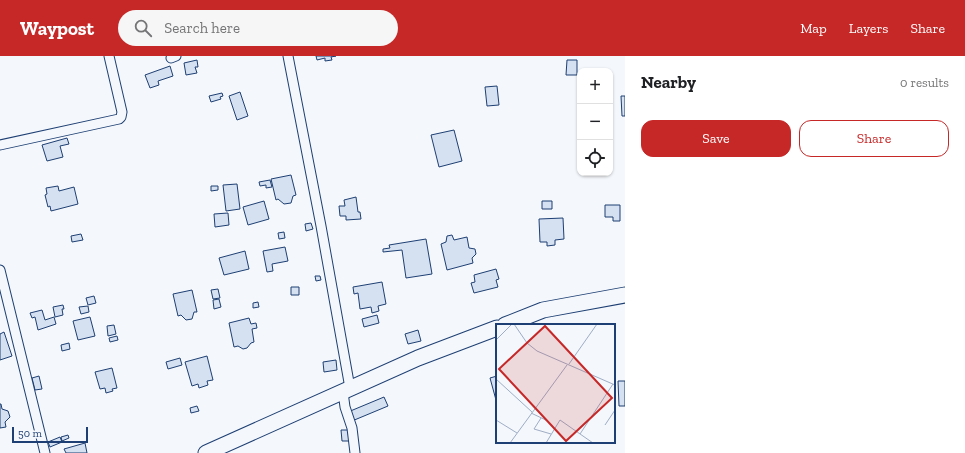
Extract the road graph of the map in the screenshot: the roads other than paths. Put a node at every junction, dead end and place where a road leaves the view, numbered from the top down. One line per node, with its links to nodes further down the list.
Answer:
1 (109, 56): 3 (street)
2 (288, 56): 8 (street)
3 (0, 145)
4 (0, 270): 9 (street)
5 (625, 295): 6 (highway)
6 (508, 324)
7 (496, 328): 8 (highway)
8 (346, 390): 10 (highway); 11 (street)
9 (45, 453)
10 (206, 453)
11 (355, 453)

